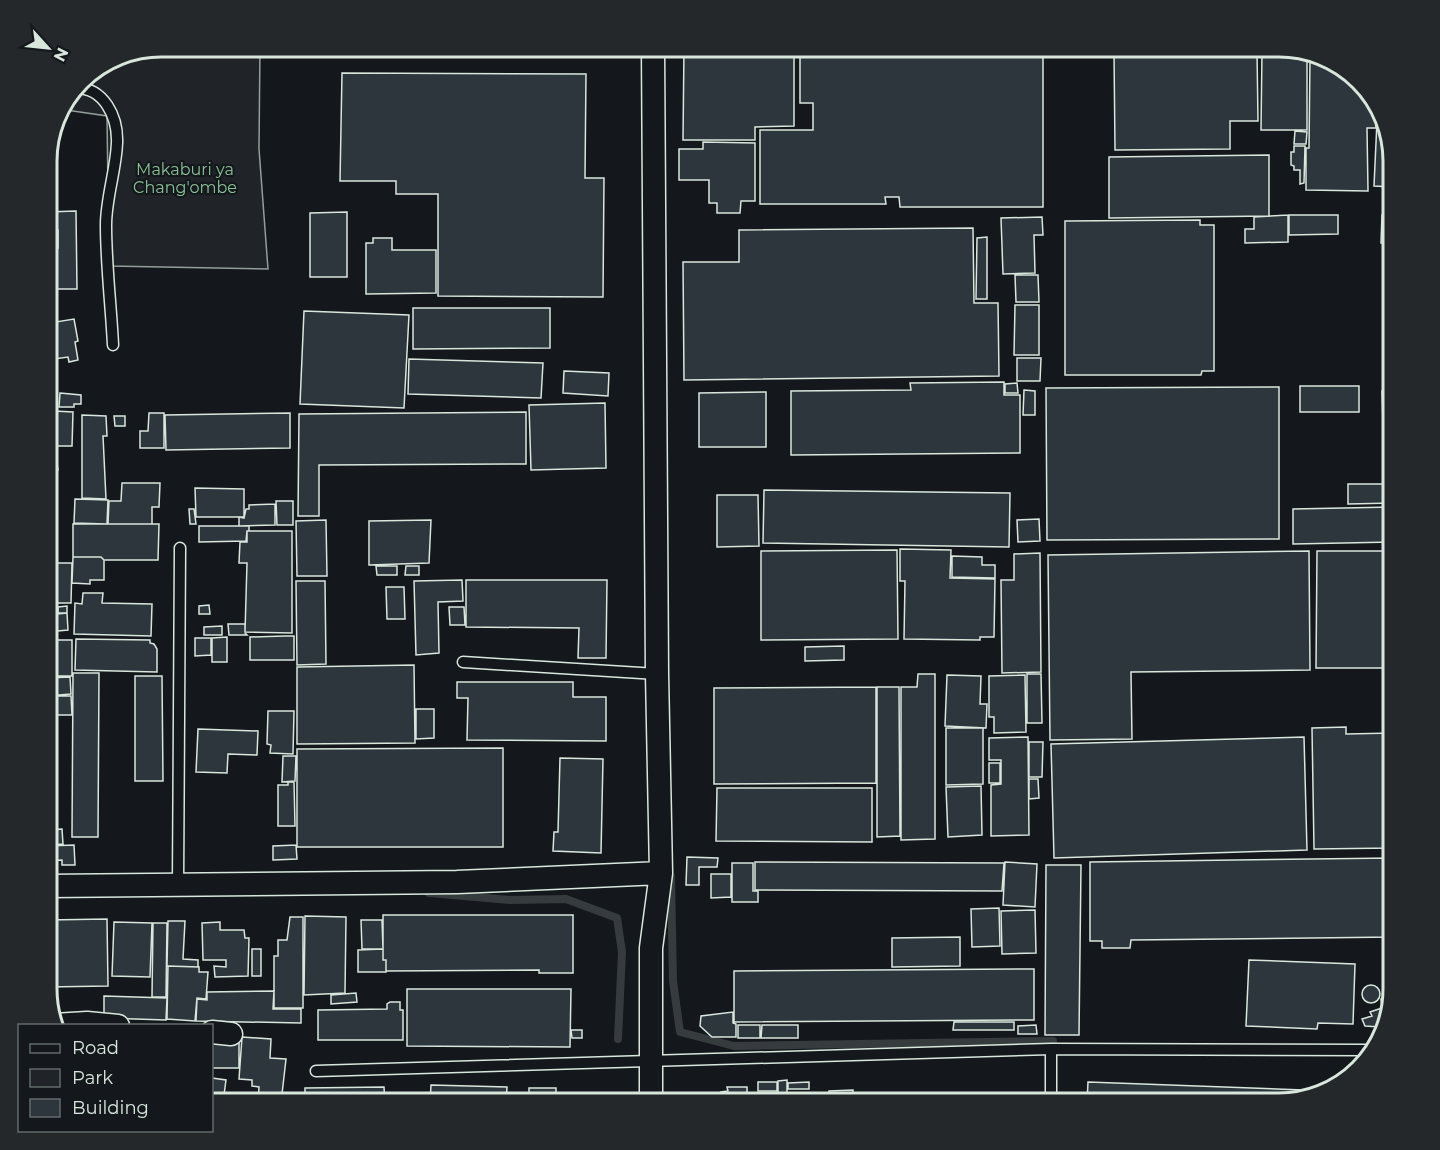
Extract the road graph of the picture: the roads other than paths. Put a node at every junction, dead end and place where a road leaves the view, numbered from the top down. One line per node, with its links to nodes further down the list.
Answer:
1 (653, 57): 6 (street)
2 (87, 88): 3 (lane)
3 (113, 345)
4 (180, 548): 8 (lane)
5 (463, 662): 6 (lane)
6 (657, 674): 7 (street)
7 (661, 873): 8 (street); 14 (street)
8 (178, 885): 9 (street)
9 (57, 886)
10 (76, 1024): 11 (street)
11 (97, 1024)
12 (1051, 1049): 13 (lane); 14 (lane); 17 (lane)
13 (1363, 1050)
14 (650, 1060): 15 (lane); 16 (street)
15 (316, 1071)
16 (651, 1093)
17 (1051, 1093)

